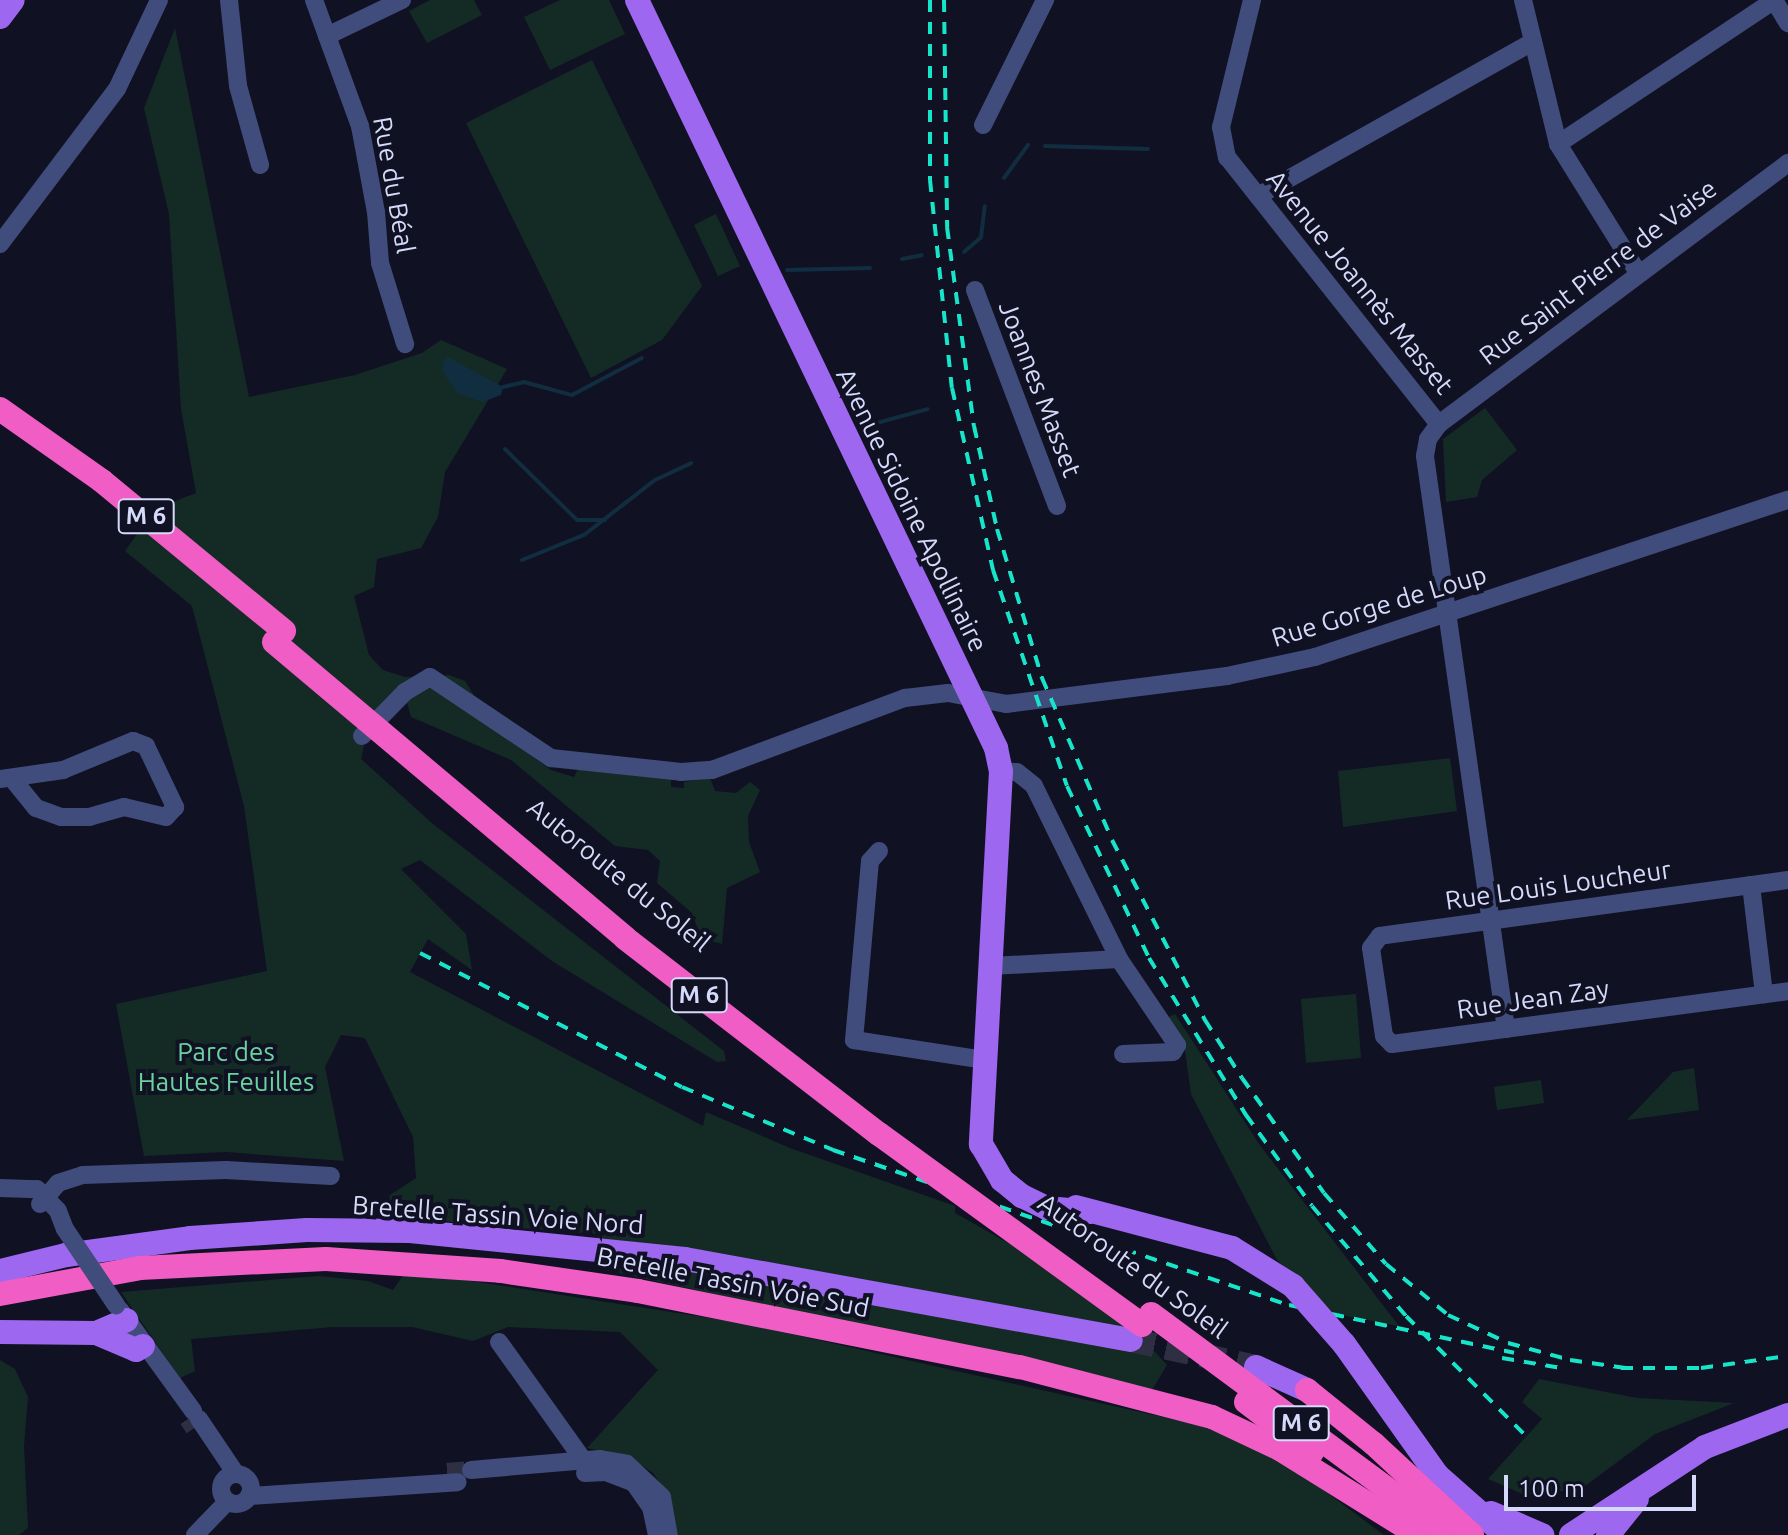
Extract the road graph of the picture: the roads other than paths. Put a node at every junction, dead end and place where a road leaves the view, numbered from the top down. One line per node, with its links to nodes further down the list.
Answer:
1 (13, 0): 11 (main road)
2 (159, 0): 20 (street)
3 (229, 0): 18 (street)
4 (314, 0): 13 (street, Rue du Béal)
5 (402, 0): 13 (street)
6 (637, 0): 31 (main road, Avenue Sidoine Apollinaire)
7 (1045, 0): 15 (street)
8 (1252, 0): 19 (street, Avenue Joannès Masset)
9 (1523, 0): 14 (street)
10 (1774, 0): 12 (street); 16 (street)
11 (0, 17)
12 (1788, 23)
13 (327, 36): 23 (street, Rue du Béal)
14 (1531, 43): 16 (street); 19 (street)
15 (983, 125)
16 (1558, 144): 21 (street)
17 (1788, 163): 21 (street, Rue Saint Pierre de Vaise)
18 (260, 165)
19 (1258, 196): 25 (street, Avenue Joannès Masset)
20 (0, 244)
21 (1639, 274): 25 (street, Rue Saint Pierre de Vaise)
22 (975, 290): 28 (street, Joannes Masset)
23 (405, 344)
24 (0, 409): 30 (highway, Autoroute du Soleil / M 6)
25 (1439, 424): 29 (street, Avenue Joannès Masset)
26 (0, 426): 30 (highway, Autoroute du Soleil / M 6)
27 (1788, 500): 29 (street, Rue Gorge de Loup)
28 (1057, 506)
29 (1448, 615): 31 (street, Rue Gorge de Loup); 38 (street, Avenue Joannès Masset)
30 (279, 637): 54 (highway, Autoroute du Soleil / M 6, bridge)
31 (973, 698): 32 (street, Rue Gorge de Loup); 33 (main road, Avenue Sidoine Apollinaire)
32 (362, 736)
33 (1001, 771): 40 (street); 41 (main road, Avenue Sidoine Apollinaire)
34 (6, 778): 34 (street)
35 (879, 851): 46 (street)
36 (1788, 880): 37 (street, Rue Louis Loucheur)
37 (1751, 885): 38 (street, Rue Louis Loucheur); 43 (street)
38 (1491, 920): 39 (street, Rue Louis Loucheur); 44 (street, Avenue Joannès Masset)
39 (1374, 941): 44 (street, Rue Jean Zay)
40 (1119, 959): 41 (street); 45 (street)
41 (991, 966): 46 (main road, Avenue Sidoine Apollinaire)
42 (1788, 991): 43 (street, Rue Jean Zay)
43 (1764, 994): 44 (street, Rue Jean Zay)
44 (1506, 1029)
45 (1123, 1054)
46 (985, 1068): 65 (main road, Avenue Sidoine Apollinaire, bridge)
47 (331, 1176): 50 (street)
48 (0, 1188): 50 (street)
49 (0, 1197): 50 (street)
50 (43, 1200): 53 (street, bridge)
51 (0, 1271): 54 (main road, Bretelle Tassin Voie Nord)
52 (0, 1294): 70 (highway, Bretelle Tassin Voie Sud)
53 (121, 1312): 56 (main road); 58 (street)
54 (1141, 1326): 70 (highway, Autoroute du Soleil / M 6); 71 (highway, Autoroute du Soleil / M 6)
55 (0, 1332): 56 (main road)
56 (96, 1333): 58 (main road)
57 (499, 1342): 62 (street)
58 (143, 1346): 64 (street)
59 (1256, 1367): 60 (main road)
60 (1307, 1390): 72 (highway)
61 (1788, 1415): 63 (main road)
62 (588, 1466): 64 (street); 68 (street); 69 (street)
63 (1661, 1475): 66 (main road); 75 (main road)
64 (240, 1483): 67 (street)
65 (1471, 1504): 73 (main road, Avenue Sidoine Apollinaire); 74 (main road, Avenue Sidoine Apollinaire)
66 (1610, 1533)
67 (195, 1535)
68 (657, 1535)
69 (669, 1535)
70 (1418, 1535)
71 (1450, 1535)
72 (1472, 1535)
73 (1505, 1535)
74 (1542, 1535)
75 (1571, 1535)

